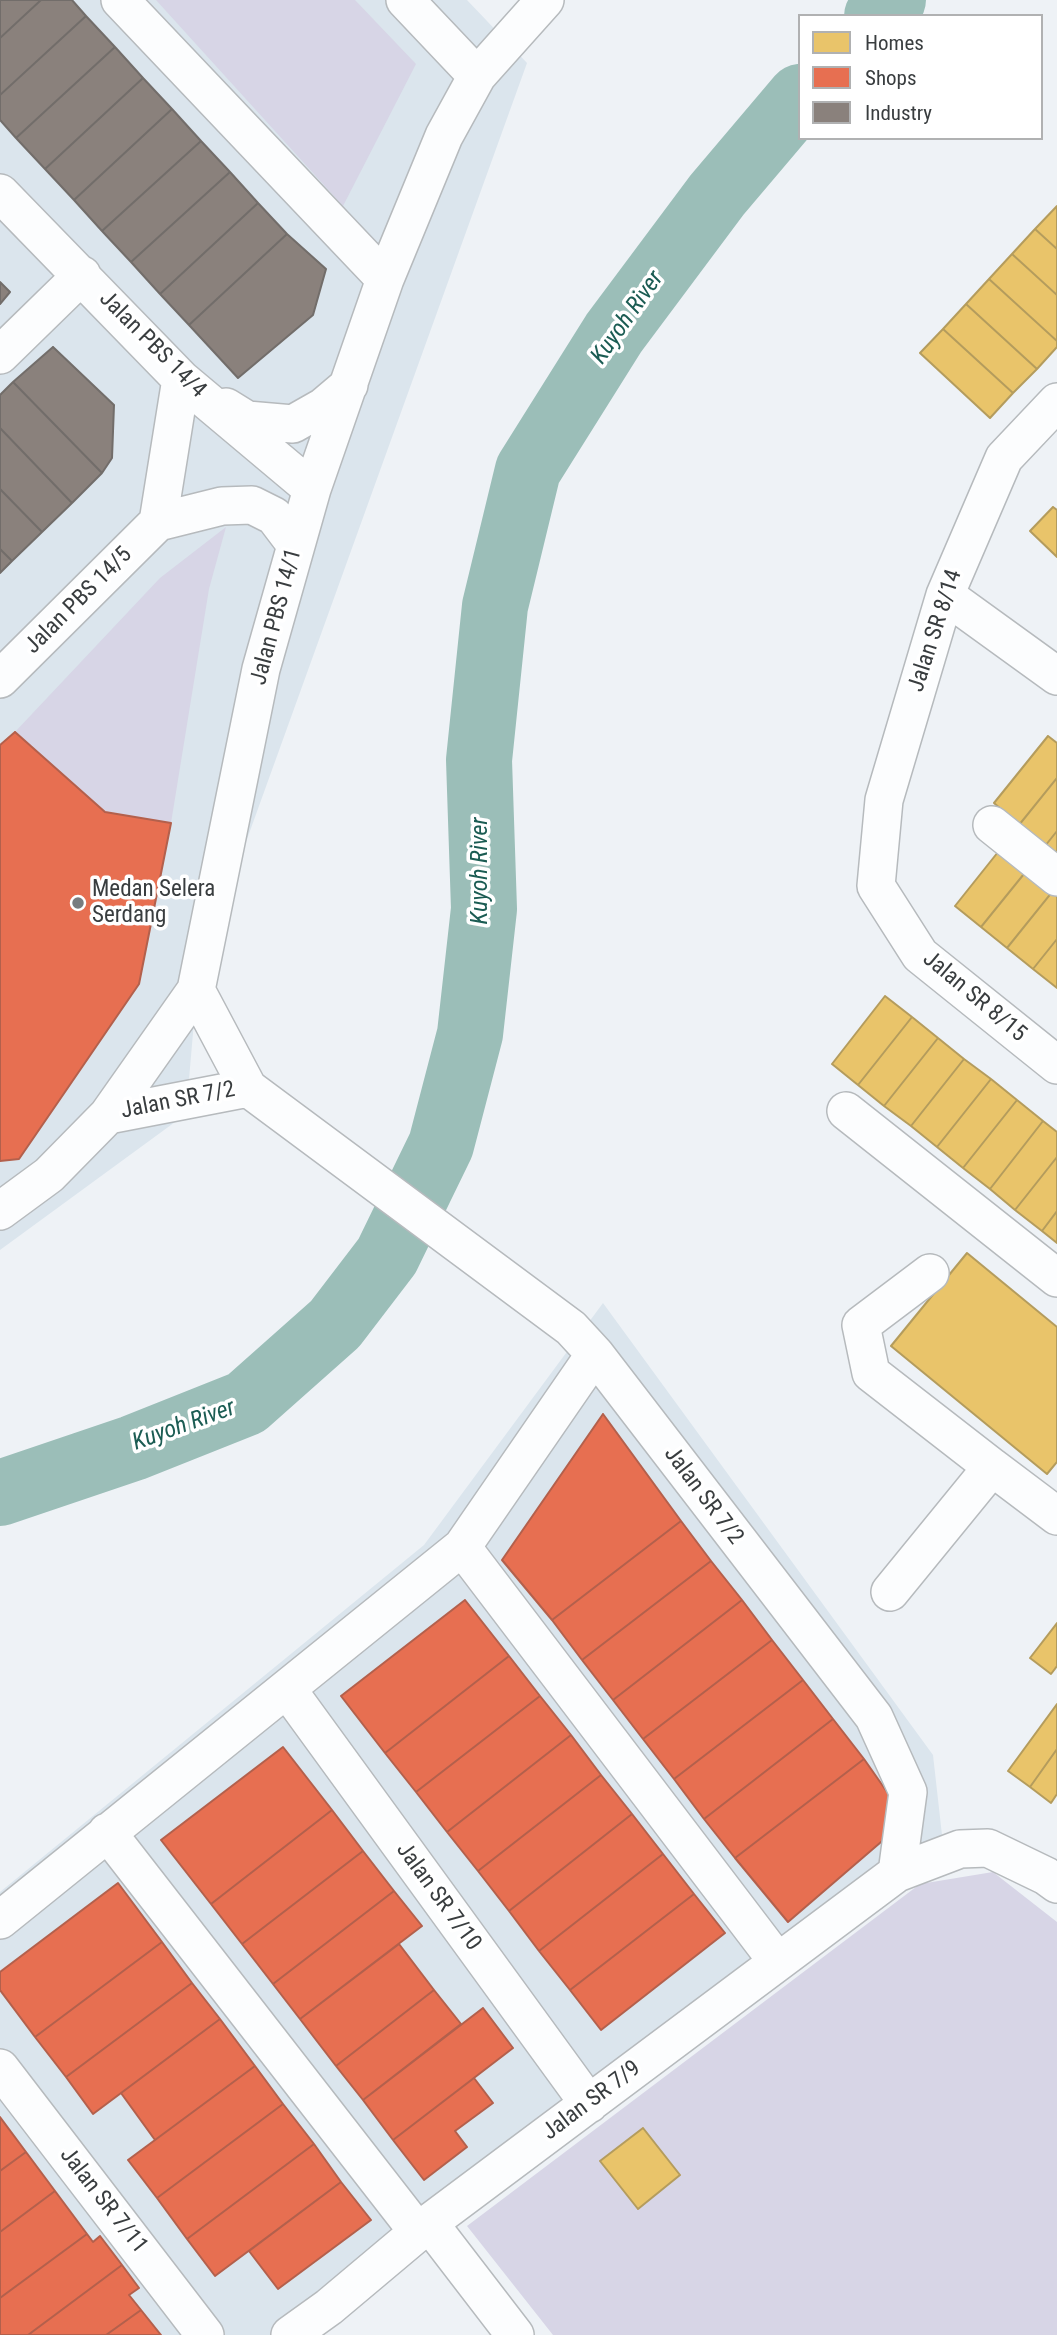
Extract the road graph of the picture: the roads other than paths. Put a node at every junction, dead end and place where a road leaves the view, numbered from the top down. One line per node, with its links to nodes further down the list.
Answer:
1 (120, 0): 7 (street)
2 (405, 0): 4 (street)
3 (545, 0): 4 (street, Jalan PBS 14/1)
4 (477, 76): 7 (street, Jalan PBS 14/1)
5 (0, 193): 6 (street, Jalan PBS 14/4)
6 (82, 275): 8 (street); 9 (street, Jalan PBS 14/4)
7 (385, 279): 10 (street, Jalan PBS 14/1)
8 (0, 355)
9 (181, 379): 10 (street); 12 (street, Jalan PBS 14/4); 13 (street)
10 (349, 385): 12 (street, Jalan PBS 14/1)
11 (1057, 402): 15 (street, Jalan SR 8/14)
12 (312, 489): 14 (street, Jalan PBS 14/1)
13 (158, 522): 14 (street); 17 (street, Jalan PBS 14/5)
14 (296, 545): 21 (street, Jalan PBS 14/1)
15 (945, 595): 16 (street); 20 (street, Jalan SR 8/14)
16 (1057, 676)
17 (0, 679)
18 (992, 825): 19 (street)
19 (1057, 877)
20 (876, 886): 22 (street, Jalan SR 8/15)
21 (196, 990): 23 (street, Jalan SR 7/2); 25 (street, Jalan PBS 14/1)
22 (1057, 1065)
23 (248, 1087): 25 (street, Jalan SR 7/2); 31 (street, Jalan SR 7/2)
24 (846, 1111): 30 (street)
25 (108, 1115): 26 (street, Jalan PBS 14/1)
26 (49, 1175): 27 (street); 28 (street, Jalan PBS 14/1)
27 (0, 1184)
28 (0, 1211)
29 (930, 1273): 32 (street)
30 (1057, 1278)
31 (583, 1341): 34 (street); 38 (street, Jalan SR 7/2)
32 (992, 1467): 33 (street); 35 (street)
33 (1057, 1516)
34 (462, 1547): 36 (street); 41 (street)
35 (890, 1592)
36 (286, 1689): 37 (street); 43 (street, Jalan SR 7/10)
37 (107, 1832): 40 (street); 44 (street)
38 (897, 1873): 39 (street); 41 (street, Jalan SR 7/9)
39 (1057, 1884)
40 (0, 1920)
41 (777, 1961): 43 (street, Jalan SR 7/9)
42 (0, 2068): 45 (street, Jalan SR 7/11)
43 (589, 2104): 44 (street, Jalan SR 7/9)
44 (424, 2228): 46 (street, Jalan SR 7/9); 47 (street)
45 (205, 2335)
46 (290, 2335)
47 (516, 2335)

